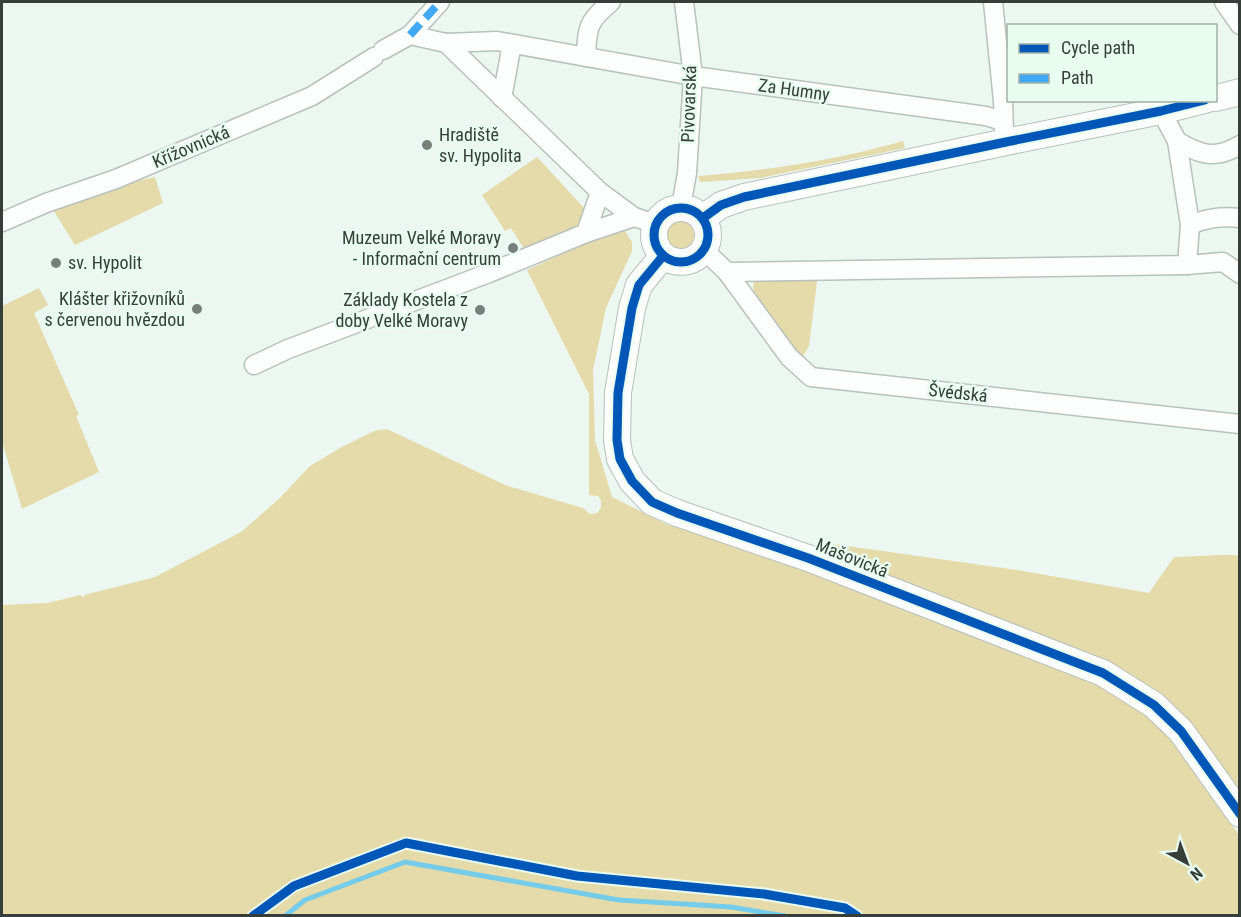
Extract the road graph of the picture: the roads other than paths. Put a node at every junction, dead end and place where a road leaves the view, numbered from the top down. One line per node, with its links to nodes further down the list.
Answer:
1 (440, 2): 7 (street)
2 (611, 2): 10 (street)
3 (684, 2): 11 (street, Pivovarská)
4 (993, 2): 15 (street)
5 (1224, 2): 6 (street)
6 (1239, 25)
7 (410, 35): 8 (street); 22 (street, Křížovnická)
8 (446, 43): 9 (street, Za Humny); 12 (street)
9 (512, 44): 10 (street, Za Humny); 12 (street)
10 (586, 57): 11 (street, Za Humny)
11 (693, 76): 15 (street, Za Humny); 19 (street, Pivovarská)
12 (502, 98): 18 (street)
13 (1197, 102): 14 (street)
14 (1161, 111): 15 (street); 16 (street)
15 (1004, 131): 19 (street)
16 (1177, 141): 17 (street); 23 (street)
17 (1239, 145)
18 (600, 192): 21 (street); 24 (street)
19 (692, 212): 21 (street); 25 (street)
20 (1239, 218): 23 (street)
21 (645, 221): 24 (street); 26 (street)
22 (2, 222)
23 (1190, 225): 28 (street)
24 (586, 234): 31 (street)
25 (704, 250): 26 (street); 29 (street, Švédská)
26 (663, 256): 33 (street, Mašovická)
27 (1231, 258): 28 (street); 30 (street)
28 (1187, 265): 29 (street)
29 (727, 272): 32 (street, Švédská)
30 (1239, 274)
31 (254, 365)
32 (1239, 424)
33 (1239, 814)

